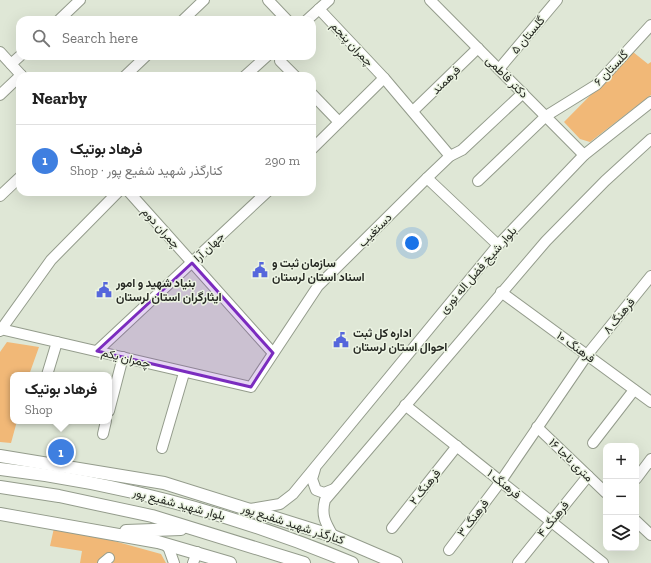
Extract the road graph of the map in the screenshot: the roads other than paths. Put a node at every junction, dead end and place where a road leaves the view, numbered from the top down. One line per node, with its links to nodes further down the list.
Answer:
1 (80, 0): 8 (street)
2 (204, 0): 9 (street)
3 (268, 0): 10 (street)
4 (329, 0): 7 (street)
5 (557, 0): 20 (street, گلستان ۵)
6 (433, 1): 13 (street, دکتر فاطمی)
7 (319, 9): 11 (street); 25 (street, چمران پنجم)
8 (63, 16)
9 (187, 16)
10 (283, 16)
11 (311, 16)
12 (651, 25): 32 (street, گلستان ۶)
13 (478, 48): 20 (street, دکتر فاطمی); 31 (street, فرهمند)
14 (0, 52): 19 (street)
15 (16, 60): 19 (street)
16 (142, 60): 22 (street)
17 (263, 60): 23 (street)
18 (280, 61): 24 (street)
19 (11, 64): 21 (street)
20 (499, 69): 27 (street, دکتر فاطمی)
21 (19, 72)
22 (129, 72)
23 (249, 72)
24 (291, 72)
25 (384, 78): 31 (street, چمران پنجم); 33 (street)
26 (16, 80): 28 (street)
27 (523, 94): 32 (street, دکتر فاطمی); 37 (street, دستغیب)
28 (0, 95)
29 (316, 98): 33 (street)
30 (651, 102): 36 (street, بلوار شیخ فضل اله نوری)
31 (413, 111): 37 (street, چمران پنجم)
32 (546, 116): 36 (street, دکتر فاطمی); 40 (street, گلستان ۶)
33 (339, 122): 35 (street)
34 (651, 139): 48 (street)
35 (316, 145)
36 (584, 155): 45 (street, بلوار شیخ فضل اله نوری)
37 (450, 156): 38 (street, دستغیب)
38 (427, 178): 45 (street); 52 (street, دستغیب)
39 (16, 181): 41 (street)
40 (478, 181)
41 (0, 196)
42 (114, 196): 49 (street)
43 (133, 196): 46 (street, چمران دوم)
44 (263, 196): 46 (street, جهان آرا)
45 (498, 246): 70 (street, بلوار شیخ فضل اله نوری)
46 (192, 263): 51 (street, جهان آرا); 52 (street, چمران دوم)
47 (651, 276): 53 (street, فرهنگ ۸)
48 (501, 292): 53 (street, فرهنگ ۱۰); 61 (street)
49 (0, 330): 50 (street, چمران یکم)
50 (57, 342): 51 (street, چمران یکم); 55 (street)
51 (97, 351): 54 (street, چمران یکم)
52 (273, 353): 57 (street, دستغیب)
53 (588, 355): 58 (street, فرهنگ ۱۰); 63 (street, فرهنگ ۸)
54 (123, 357): 56 (street, چمران یکم); 59 (street)
55 (48, 372)
56 (184, 373): 57 (street, چمران یکم); 67 (street)
57 (251, 387)
58 (634, 390): 60 (street, فرهنگ ۱۰); 65 (street)
59 (112, 399)
60 (651, 402)
61 (406, 405): 66 (street, فرهنگ ۱); 76 (street)
62 (105, 424): 64 (street)
63 (537, 427): 73 (street, ۱۶ متری ناجا); 74 (street, فرهنگ ۳)
64 (103, 434)
65 (593, 444)
66 (457, 446): 74 (street, فرهنگ ۱); 83 (street, فرهنگ ۲)
67 (162, 448)
68 (0, 456): 78 (main road, کنارگذر شهید شفیع پور)
69 (651, 459): 72 (street)
70 (315, 467): 76 (street); 78 (street, بلوار شیخ فضل اله نوری)
71 (0, 469): 94 (main road, بلوار شهید شفیع پور)
72 (639, 475)
73 (588, 476): 77 (street, ۱۶ متری ناجا); 80 (street, فرهنگ ۴)
74 (501, 481): 80 (street, فرهنگ ۱); 89 (street, فرهنگ ۳)
75 (0, 487): 82 (main road, بلوار شهید شفیع پور)
76 (334, 489): 86 (street)
77 (603, 490)
78 (250, 509): 86 (main road, کنارگذر شهید شفیع پور)
79 (0, 514): 84 (main road)
80 (551, 521): 97 (street, فرهنگ ۴); 98 (street, فرهنگ ۱)
81 (639, 524): 85 (street)
82 (193, 528): 84 (main road); 93 (main road, بلوار شهید شفیع پور)
83 (392, 528)
84 (105, 532): 87 (main road)
85 (651, 535)
86 (332, 536): 88 (main road, کنارگذر شهید شفیع پور)
87 (165, 544): 90 (main road); 91 (street)
88 (369, 550): 95 (main road); 96 (main road, کنارگذر شهید شفیع پور)
89 (448, 550)
90 (195, 558): 92 (main road)
91 (174, 563)
92 (230, 563)
93 (304, 563)
94 (352, 563)
95 (382, 563)
96 (396, 563)
97 (518, 563)
98 (603, 563)

